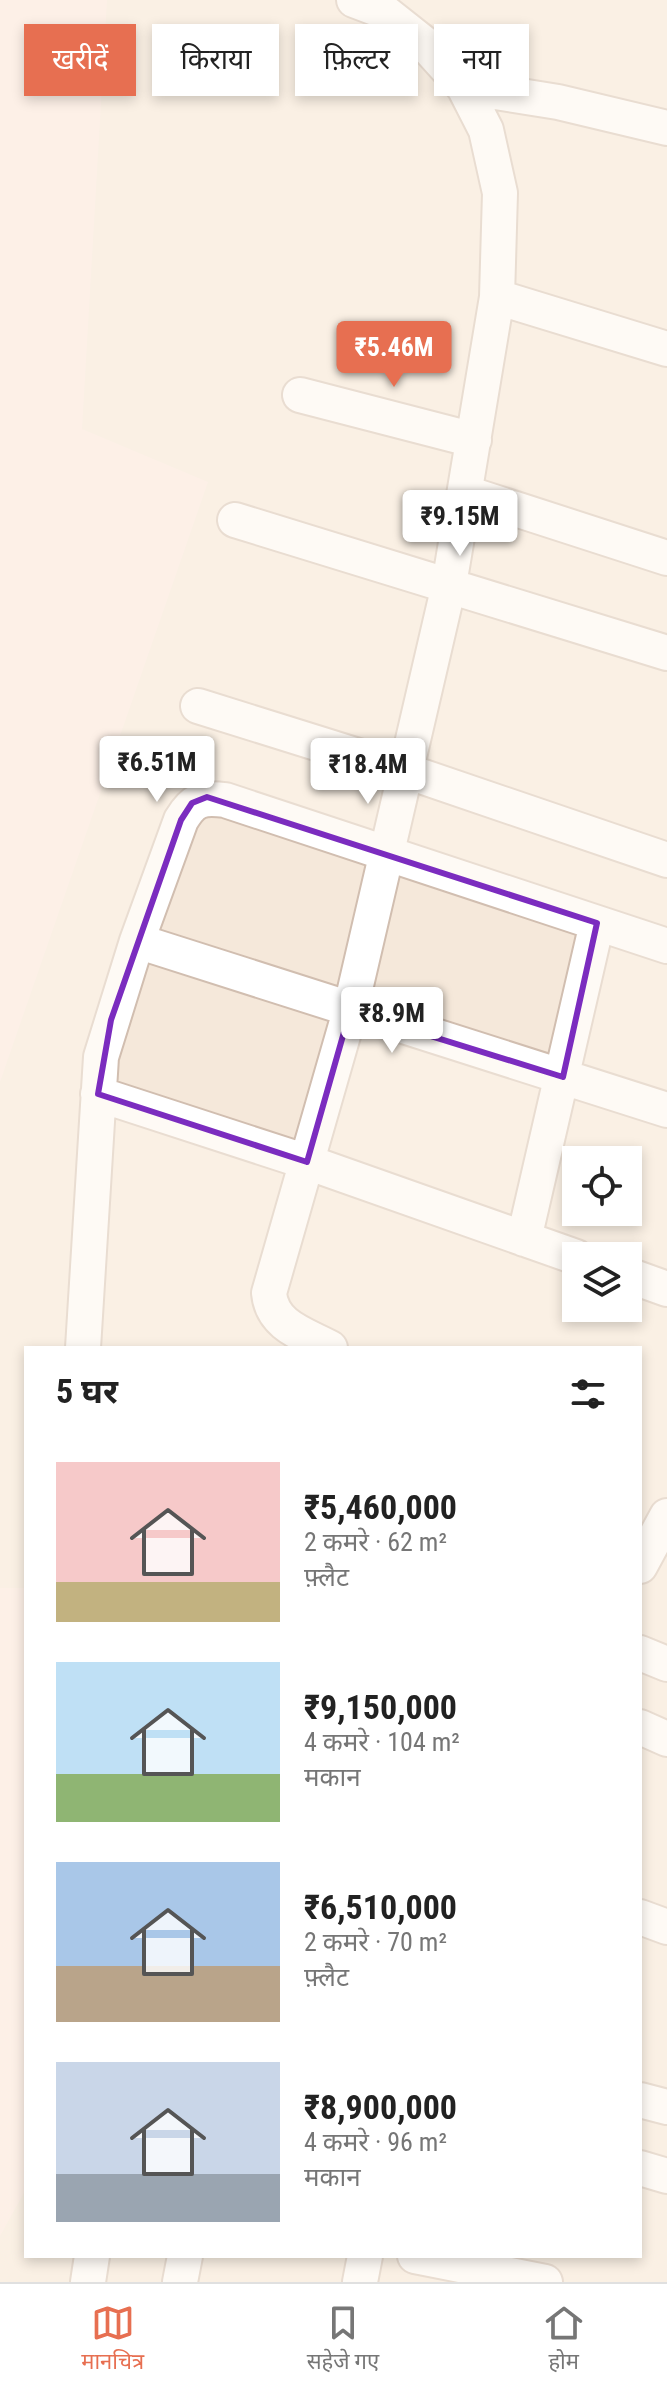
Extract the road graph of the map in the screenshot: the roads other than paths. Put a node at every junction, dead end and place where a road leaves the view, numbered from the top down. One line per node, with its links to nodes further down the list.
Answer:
1 (354, 0): 2 (street)
2 (434, 54)
3 (469, 96): 6 (street)
4 (520, 96): 5 (street)
5 (667, 128)
6 (497, 297): 7 (street); 9 (street)
7 (667, 349)
8 (300, 395): 9 (street)
9 (474, 440): 10 (street)
10 (466, 493): 12 (street); 13 (street)
11 (235, 520): 13 (street)
12 (667, 558)
13 (449, 585): 14 (street); 16 (street)
14 (667, 653)
15 (198, 706): 16 (street)
16 (406, 771): 17 (street); 18 (street)
17 (387, 852): 19 (street); 20 (street); 22 (street)
18 (667, 860)
19 (597, 923): 21 (street); 23 (street)
20 (137, 941): 22 (street); 24 (street)
21 (667, 946)
22 (350, 1011): 23 (street); 26 (street)
23 (563, 1077): 25 (street); 27 (street)
24 (98, 1094): 26 (street); 31 (street)
25 (667, 1110)
26 (307, 1162): 27 (street); 32 (street)
27 (524, 1239): 28 (street)
28 (562, 1252)
29 (642, 1280): 30 (street)
30 (667, 1289)
31 (83, 1346)
32 (326, 1346)
33 (658, 1526): 34 (street)
34 (642, 1562)
35 (642, 1654): 36 (street)
36 (667, 1664)
37 (642, 1728): 38 (street)
38 (667, 1739)
39 (642, 1918): 40 (street)
40 (667, 1927)
41 (642, 2101): 42 (street)
42 (667, 2107)
43 (642, 2169): 44 (street)
44 (667, 2176)
45 (92, 2258): 49 (street)
46 (185, 2258): 50 (street)
47 (365, 2258): 51 (street)
48 (425, 2258): 52 (street)
49 (88, 2282)
50 (180, 2282)
51 (360, 2282)
52 (545, 2282)

